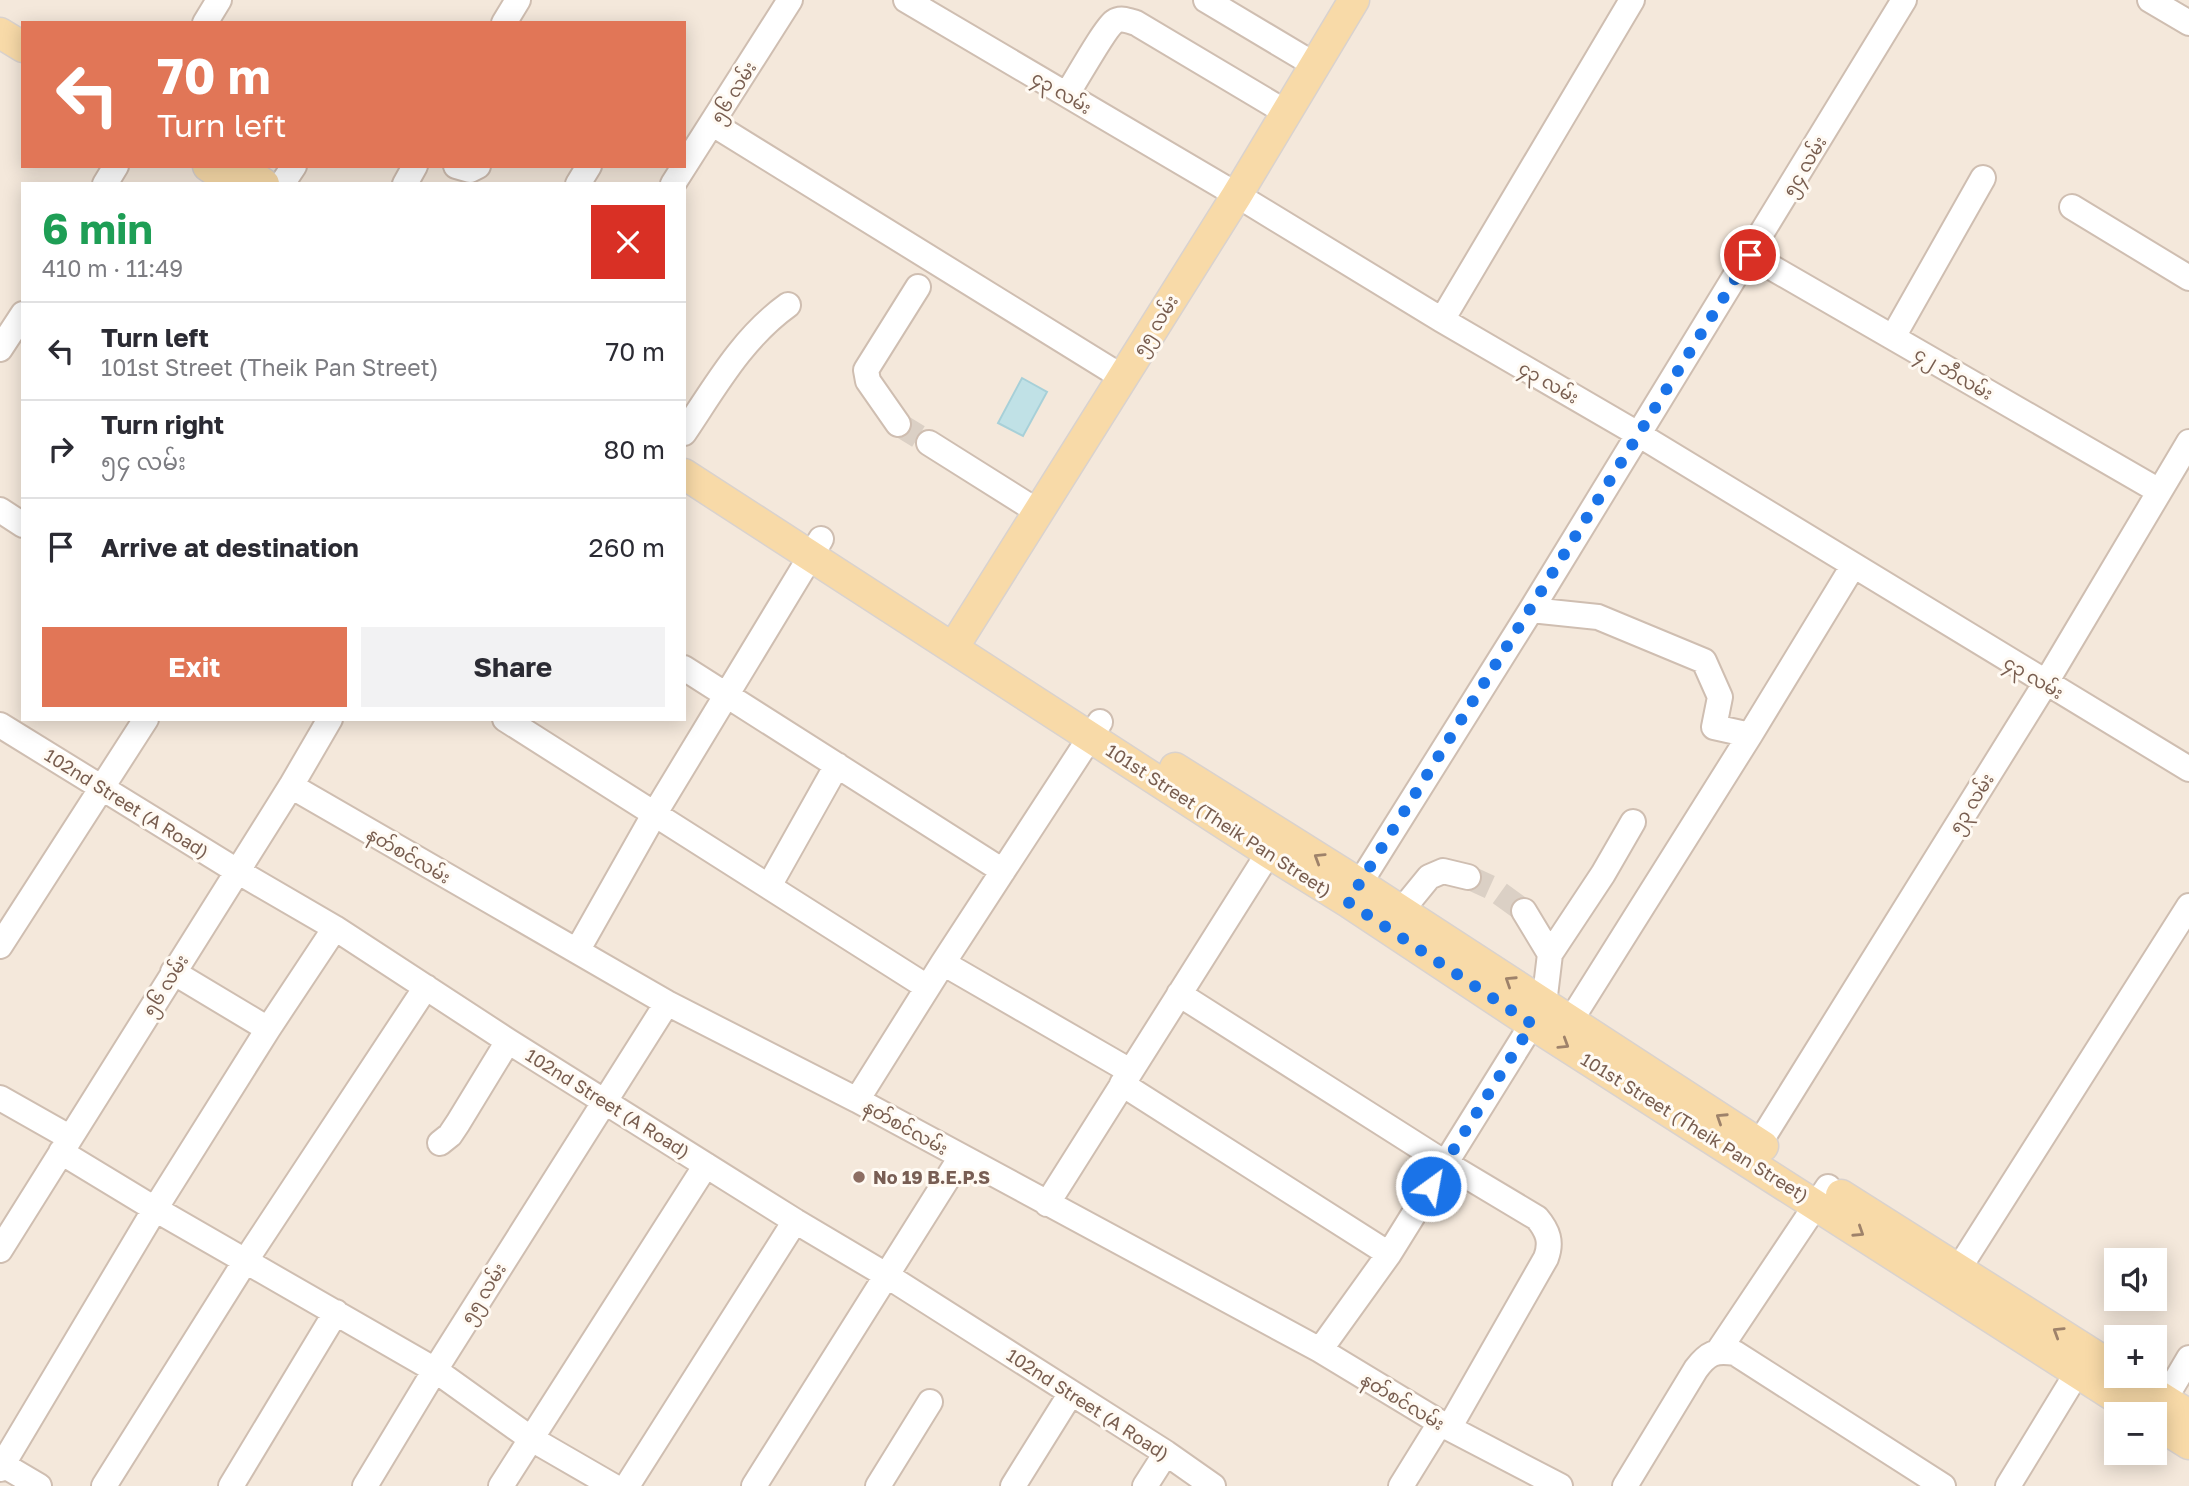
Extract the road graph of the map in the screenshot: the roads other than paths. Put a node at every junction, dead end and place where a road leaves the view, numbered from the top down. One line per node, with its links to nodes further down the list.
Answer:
1 (219, 0): 11 (street)
2 (518, 0): 12 (street)
3 (790, 0): 20 (street, ၅၆ လမ်း)
4 (906, 0): 18 (street, ၄၃ လမ်း)
5 (1206, 0): 17 (street)
6 (1354, 0): 17 (main road, ၅၅ လမ်း)
7 (1632, 0): 34 (street)
8 (1904, 0): 29 (street, ၅၄ လမ်း)
9 (2150, 0): 13 (street)
10 (0, 15): 14 (main road)
11 (206, 21)
12 (505, 21)
13 (2189, 23)
14 (21, 28)
15 (0, 33): 16 (main road)
16 (21, 46)
17 (1315, 65): 19 (main road, ၅၅ လမ်း)
18 (1067, 94): 19 (street); 27 (street, ၄၃ လမ်း)
19 (1287, 113): 27 (main road, ၅၅ လမ်း)
20 (713, 124): 21 (street, ၅၆ လမ်း); 37 (street)
21 (686, 164)
22 (211, 168): 25 (main road)
23 (240, 168): 26 (main road)
24 (1983, 178): 35 (street)
25 (232, 182)
26 (261, 182)
27 (1237, 195): 34 (street, ၄၃ လမ်း); 37 (main road, ၅၅ လမ်း)
28 (2073, 207): 30 (street)
29 (1750, 255): 35 (street, ၄၂ ဘီလမ်း); 40 (street, ၅၄ လမ်း)
30 (2189, 278)
31 (918, 287): 38 (street)
32 (788, 305): 39 (street)
33 (16, 319): 36 (street)
34 (1442, 320): 40 (street, ၄၃ လမ်း)
35 (1893, 337): 45 (street, ၄၂ ဘီလမ်း)
36 (0, 349)
37 (1122, 377): 47 (main road, ၅၅ လမ်း)
38 (898, 424)
39 (686, 430)
40 (1638, 434): 50 (street, ၄၃ လမ်း); 51 (street, ၅၄ လမ်း)
41 (2189, 442): 45 (street, ၅၃ လမ်း)
42 (929, 443): 47 (street)
43 (686, 454): 49 (main road, 101st Street (Theik Pan Street))
44 (686, 475): 49 (main road, 101st Street (Theik Pan Street))
45 (2159, 491): 54 (street, ၅၃ လမ်း)
46 (0, 510): 48 (street)
47 (1037, 511): 52 (main road, ၅၅ လမ်း)
48 (21, 524)
49 (816, 547): 52 (main road, 101st Street (Theik Pan Street)); 55 (street)
50 (1853, 566): 54 (street, ၄၃ လမ်း); 61 (street)
51 (1531, 610): 61 (street); 73 (street, ၅၄ လမ်း)
52 (958, 640): 60 (main road, 101st Street (Theik Pan Street))
53 (686, 669): 55 (street)
54 (2045, 684): 63 (street, ၄၃ လမ်း); 97 (street, ၅၃ လမ်း)
55 (726, 695): 62 (street); 66 (street)
56 (145, 721): 65 (street)
57 (325, 721): 64 (street, ၅၆ လမ်း)
58 (508, 721): 66 (street)
59 (0, 724): 65 (street, 102nd Street (A Road))
60 (1095, 729): 68 (main road, 101st Street (Theik Pan Street)); 70 (street)
61 (1750, 735): 88 (street)
62 (837, 765): 70 (street); 72 (street)
63 (2189, 769)
64 (290, 786): 69 (street, ၅၆ လမ်း); 79 (street, နတ်စင်လမ်း)
65 (102, 789): 69 (street, 102nd Street (A Road)); 78 (street)
66 (655, 813): 72 (street); 79 (street)
67 (1633, 822): 80 (street)
68 (1274, 844): 73 (main road, 101st Street (Theik Pan Street)); 85 (street)
69 (237, 871): 77 (street, 102nd Street (A Road)); 82 (street, ၅၆ လမ်း)
70 (1003, 871): 81 (street)
71 (1468, 877): 75 (street)
72 (769, 886): 84 (street)
73 (1354, 893): 75 (main road, 101st Street (Theik Pan Street)); 87 (main road, 101st Street (Theik Pan Street))
74 (2189, 906): 109 (street)
75 (1402, 910): 87 (main road, 101st Street (Theik Pan Street), one-way to 75)
76 (1524, 911): 80 (street)
77 (335, 928): 83 (street, 102nd Street (A Road)); 89 (street)
78 (0, 946)
79 (577, 951): 86 (street, နတ်စင်လမ်း)
80 (1550, 954): 87 (street)
81 (943, 962): 84 (street); 91 (street)
82 (173, 972): 89 (street); 96 (street, ၅၆ လမ်း)
83 (426, 987): 90 (street, 102nd Street (A Road)); 107 (street)
84 (927, 987): 93 (street)
85 (1179, 994): 91 (street); 99 (street)
86 (667, 1003): 93 (street, နတ်စင်လမ်း); 94 (street, ၅၅ လမ်း)
87 (1538, 1014): 88 (main road, 101st Street (Theik Pan Street)); 97 (main road, 101st Street (Theik Pan Street), one-way to 97); 99 (street)
88 (1571, 1020): 97 (main road, 101st Street (Theik Pan Street), one-way to 88)
89 (268, 1029): 103 (street)
90 (508, 1041): 94 (street, 102nd Street (A Road)); 95 (street)
91 (1126, 1077): 102 (street); 106 (street)
92 (0, 1098): 96 (street)
93 (857, 1100): 98 (street, နတ်စင်လမ်း)
94 (605, 1101): 100 (street, 102nd Street (A Road)); 116 (street, ၅၅ လမ်း)
95 (440, 1143)
96 (65, 1145): 103 (street); 105 (street, ၅၆ လမ်း)
97 (1754, 1152): 101 (main road, 101st Street (Theik Pan Street))
98 (961, 1157): 102 (street, နတ်စင်လမ်း); 108 (street)
99 (1445, 1163): 106 (street); 124 (street)
100 (706, 1165): 104 (street, 102nd Street (A Road)); 125 (street)
101 (1822, 1195): 109 (main road, 101st Street (Theik Pan Street)); 112 (street)
102 (1047, 1205): 111 (street, နတ်စင်လမ်း)
103 (155, 1209): 107 (street); 128 (street)
104 (795, 1221): 108 (street, 102nd Street (A Road)); 136 (street)
105 (0, 1250)
106 (1389, 1254): 111 (street)
107 (246, 1260): 110 (street); 131 (street)
108 (886, 1275): 117 (street, 102nd Street (A Road)); 137 (street)
109 (1953, 1279): 114 (main road, 101st Street (Theik Pan Street))
110 (336, 1312): 116 (street); 132 (street)
111 (1320, 1350): 124 (street, နတ်စင်လမ်း)
112 (1719, 1350): 143 (street); 144 (street)
113 (2189, 1358): 120 (street)
114 (2084, 1362): 115 (main road, 101st Street (Theik Pan Street)); 119 (main road, 101st Street (Theik Pan Street)); 145 (street)
115 (2104, 1366)
116 (435, 1370): 125 (street); 133 (street, ၅၅ လမ်း)
117 (1071, 1393): 127 (street, 102nd Street (A Road)); 139 (street)
118 (930, 1402): 138 (street)
119 (2139, 1402)
120 (2161, 1402)
121 (2167, 1414): 122 (main road, 101st Street (Theik Pan Street))
122 (2189, 1415)
123 (2167, 1425): 126 (main road, 101st Street (Theik Pan Street))
124 (1444, 1426): 129 (street, နတ်စင်လမ်း); 142 (street)
125 (530, 1438): 134 (street); 135 (street)
126 (2189, 1444)
127 (1166, 1453): 140 (street); 141 (street, 102nd Street (A Road))
128 (1, 1465): 130 (street)
129 (1545, 1483)
130 (39, 1486)
131 (104, 1486)
132 (231, 1486)
133 (365, 1486)
134 (500, 1486)
135 (613, 1486)
136 (627, 1486)
137 (754, 1486)
138 (878, 1486)
139 (1013, 1486)
140 (1144, 1486)
141 (1213, 1486)
142 (1401, 1486)
143 (1625, 1486)
144 (1943, 1486)
145 (2008, 1486)

